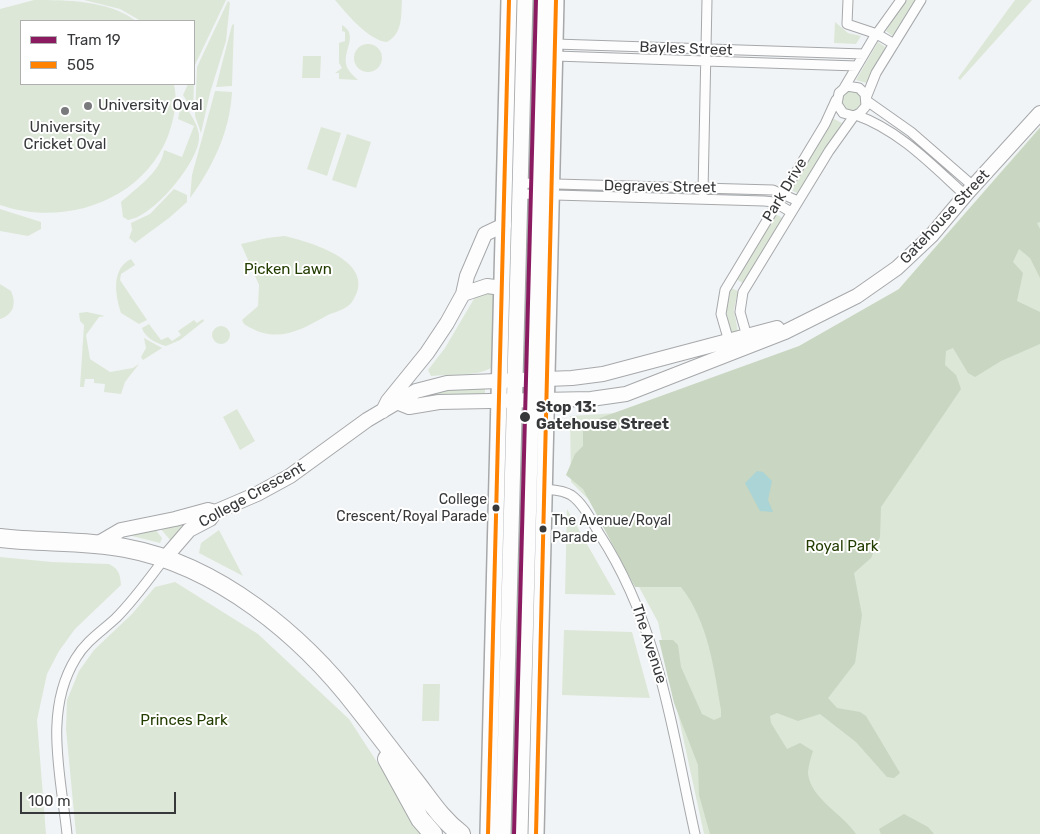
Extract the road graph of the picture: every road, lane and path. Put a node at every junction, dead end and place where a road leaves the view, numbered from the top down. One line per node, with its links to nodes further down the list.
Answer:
1 (509, 0): 10 (main road)
2 (525, 0): 11 (main road)
3 (542, 0): 13 (main road)
4 (556, 0): 13 (main road)
5 (708, 0): 14 (street)
6 (848, 0): 9 (street)
7 (900, 0): 9 (street)
8 (921, 0): 12 (street)
9 (877, 34): 12 (street); 15 (street)
10 (508, 38): 11 (main road, Bayles Street); 24 (main road)
11 (524, 40): 13 (main road, Bayles Street); 22 (main road)
12 (894, 44): 20 (street)
13 (550, 48): 14 (street, Bayles Street); 16 (street, Bayles Street); 29 (main road); 30 (main road)
14 (706, 50): 15 (street, Bayles Street); 16 (street)
15 (864, 54): 17 (street)
16 (706, 61): 17 (street, Bayles Street); 27 (street)
17 (857, 66): 18 (street)
18 (844, 88): 19 (street); 20 (street)
19 (837, 96): 23 (street); 32 (street, Park Drive)
20 (867, 100): 23 (street); 25 (street)
21 (1040, 113): 31 (main road, Gatehouse Street)
22 (522, 116): 24 (main road); 28 (main road)
23 (855, 116): 26 (street); 34 (street, Park Drive)
24 (506, 118): 37 (main road)
25 (915, 136): 26 (street); 31 (street)
26 (908, 144): 31 (street)
27 (703, 188): 30 (street, Degraves Street); 32 (street, Degraves Street); 33 (street)
28 (520, 189): 29 (street, Degraves Street); 46 (main road)
29 (537, 189): 30 (street, Degraves Street); 44 (main road)
30 (553, 189): 33 (street, Degraves Street); 45 (main road)
31 (969, 190): 42 (main road, Gatehouse Street)
32 (783, 193): 34 (street, Degraves Street); 35 (street, Park Drive)
33 (704, 199): 35 (street, Degraves Street)
34 (798, 201): 36 (street, Park Drive)
35 (777, 203): 36 (street, Degraves Street); 38 (street, Park Drive)
36 (791, 212): 40 (street, Park Drive)
37 (504, 225): 39 (main road); 41 (main road, College Crescent)
38 (730, 281): 40 (street); 43 (street, Park Drive)
39 (502, 288): 41 (main road); 47 (main road)
40 (744, 289): 42 (street, Park Drive)
41 (463, 294): 53 (main road, College Crescent)
42 (748, 341): 43 (main road, Gatehouse Street)
43 (731, 346): 45 (main road, Gatehouse Street); 49 (main road, Gatehouse Street)
44 (532, 379): 45 (main road, College Crescent); 46 (main road, College Crescent); 48 (main road)
45 (548, 379): 49 (main road)
46 (515, 380): 47 (main road, College Crescent); 51 (main road)
47 (499, 381): 50 (main road); 52 (main road, College Crescent)
48 (531, 401): 49 (main road, College Crescent); 51 (main road, College Crescent); 56 (main road)
49 (547, 401): 57 (main road)
50 (499, 402): 51 (main road, College Crescent); 52 (main road, College Crescent); 54 (main road)
51 (514, 402): 55 (main road)
52 (400, 403): 53 (main road, College Crescent)
53 (383, 410): 58 (main road, College Crescent)
54 (497, 477): 55 (main road); 69 (main road)
55 (512, 489): 56 (main road); 70 (main road)
56 (529, 489): 57 (main road); 63 (main road)
57 (545, 490): 64 (main road); 66 (street, The Avenue)
58 (215, 512): 60 (main road); 61 (main road, College Crescent)
59 (0, 538): 60 (highway)
60 (97, 544): 61 (highway)
61 (164, 559): 62 (highway); 67 (street)
62 (366, 718): 65 (highway); 68 (highway)
63 (523, 728): 64 (main road); 71 (main road)
64 (538, 728): 72 (main road)
65 (431, 833)
66 (694, 833)
67 (67, 834)
68 (461, 834)
69 (488, 834)
70 (503, 834)
71 (520, 834)
72 (536, 834)

